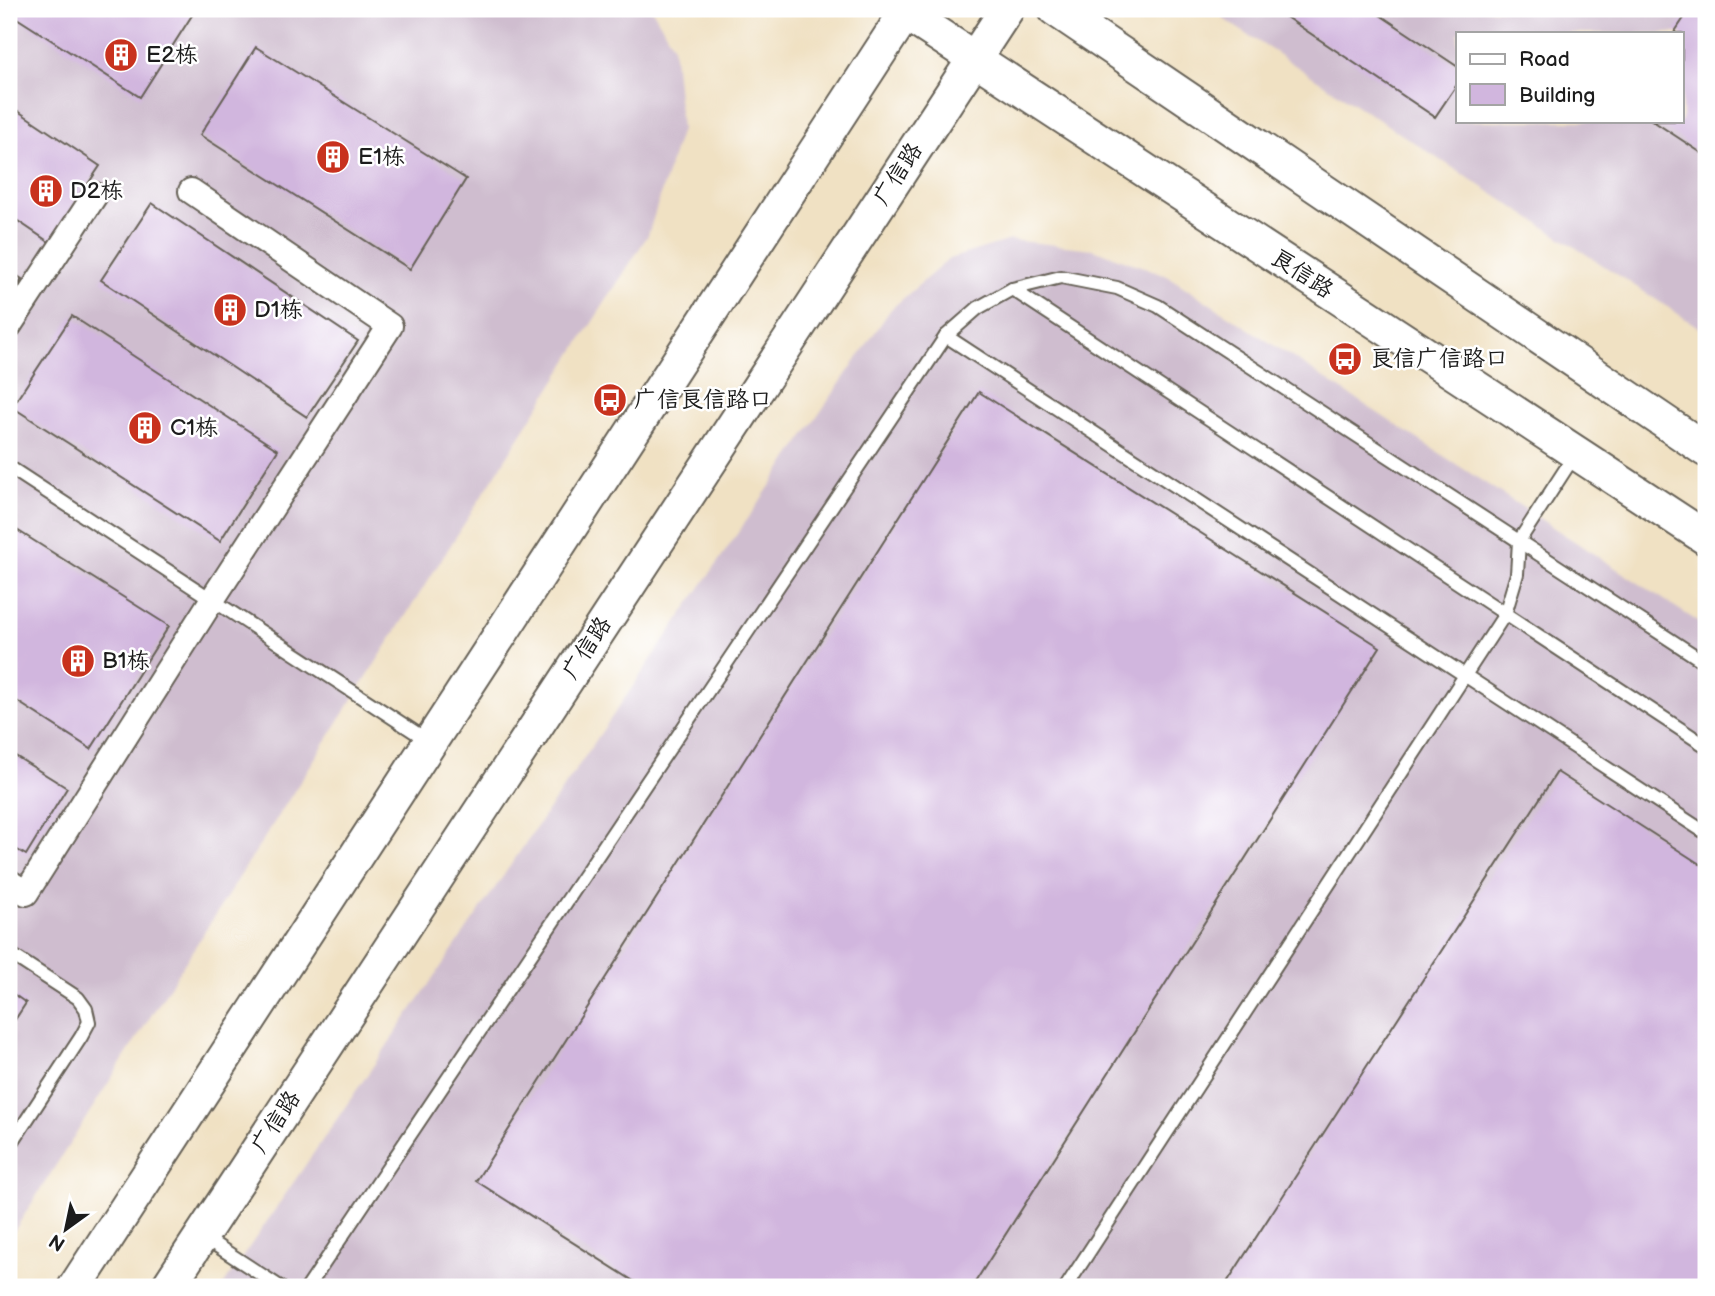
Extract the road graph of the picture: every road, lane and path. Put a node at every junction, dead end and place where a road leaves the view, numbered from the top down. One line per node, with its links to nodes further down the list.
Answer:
1 (1007, 9): 4 (main road, 广信路)
2 (1055, 9): 10 (main road)
3 (904, 10): 4 (main road, 良信路); 19 (main road)
4 (974, 59): 11 (main road, 良信路); 25 (main road, 广信路)
5 (191, 191): 15 (street)
6 (95, 195): 8 (street)
7 (1012, 289): 9 (lane); 14 (lane); 16 (lane)
8 (9, 326)
9 (946, 336): 18 (lane); 29 (lane)
10 (1706, 450)
11 (1576, 453): 13 (main road, 良信路); 14 (lane)
12 (9, 467): 15 (lane)
13 (1706, 538)
14 (1519, 541): 16 (lane); 17 (lane)
15 (212, 600): 19 (lane); 22 (street)
16 (1505, 614): 18 (lane); 20 (lane)
17 (1706, 663)
18 (1465, 675): 21 (lane); 30 (lane)
19 (430, 742): 26 (main road)
20 (1706, 746)
21 (1706, 833)
22 (9, 882)
23 (9, 953): 24 (lane)
24 (9, 1147)
25 (202, 1236): 27 (main road, 广信路); 28 (lane)
26 (75, 1287)
27 (168, 1287)
28 (280, 1287)
29 (308, 1287)
30 (1066, 1287)

